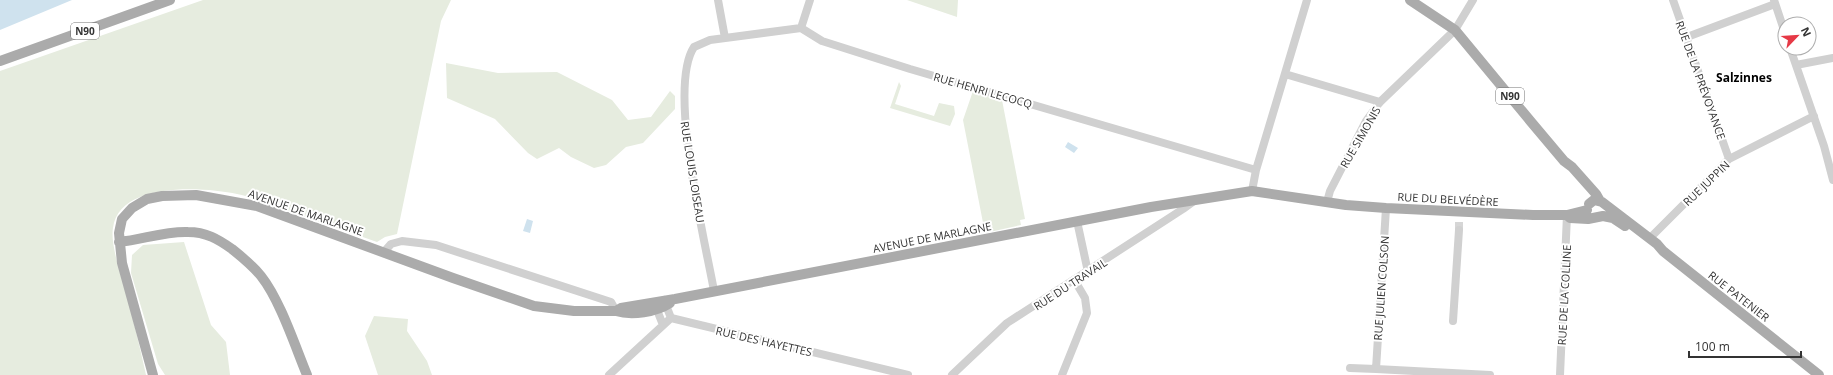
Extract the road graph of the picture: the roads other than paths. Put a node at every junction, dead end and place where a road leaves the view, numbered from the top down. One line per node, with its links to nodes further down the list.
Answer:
1 (170, 0): 16 (main road, N90)
2 (718, 0): 13 (street)
3 (810, 0): 10 (street)
4 (1307, 0): 18 (street)
5 (1410, 0): 11 (main road, N90)
6 (1473, 0): 11 (street, RUE SIMONIS)
7 (1673, 0): 12 (street, RUE DE LA PRÉVOYANCE)
8 (1775, 2): 9 (street); 12 (street)
9 (1780, 16)
10 (801, 28): 13 (street); 23 (street, RUE HENRI LECOCQ)
11 (1456, 30): 19 (street, RUE SIMONIS); 22 (main road, N90)
12 (1687, 37): 21 (street, RUE DE LA PRÉVOYANCE)
13 (725, 38): 40 (street, RUE LOUIS LOISEAU)
14 (1793, 56): 17 (street)
15 (1833, 58): 17 (street)
16 (0, 61)
17 (1796, 65): 20 (street)
18 (1285, 74): 19 (street); 23 (street)
19 (1380, 102): 27 (street, RUE SIMONIS)
20 (1814, 116): 21 (street, RUE JUPPIN); 24 (street)
21 (1729, 159): 34 (street, RUE JUPPIN)
22 (1564, 161): 28 (main road); 30 (main road, N90)
23 (1256, 170): 25 (street)
24 (1832, 175)
25 (1252, 191): 26 (main road, AVENUE DE MARLAGNE); 27 (main road, RUE DU BELVÉDÈRE)
26 (1194, 201): 32 (main road, AVENUE DE MARLAGNE); 38 (street, RUE DU TRAVAIL)
27 (1327, 202): 29 (main road, RUE DU BELVÉDÈRE)
28 (1602, 203): 30 (main road); 30 (main road)
29 (1386, 208): 31 (main road, RUE DU BELVÉDÈRE); 48 (street, RUE JULIEN COLSON)
30 (1600, 213): 31 (main road, RUE DU BELVÉDÈRE); 34 (main road, RUE PATENIER); 36 (main road, RUE PATENIER)
31 (1567, 215): 56 (street, RUE DE LA COLLINE)
32 (1077, 221): 38 (street); 40 (main road, AVENUE DE MARLAGNE)
33 (1459, 230): 45 (street)
34 (1650, 238): 36 (main road, RUE PATENIER)
35 (119, 242): 37 (main road, AVENUE DE MARLAGNE); 49 (main road, AVENUE DE MARLAGNE); 50 (main road)
36 (1663, 251): 57 (main road, RUE PATENIER)
37 (384, 252): 43 (main road, AVENUE DE MARLAGNE); 43 (street)
38 (1088, 272): 39 (street, RUE DU TRAVAIL)
39 (1075, 281): 53 (street, RUE DU TRAVAIL); 54 (street)
40 (714, 291): 41 (main road, AVENUE DE MARLAGNE)
41 (668, 301): 42 (main road, AVENUE DE MARLAGNE); 43 (main road, AVENUE DE MARLAGNE); 44 (street)
42 (656, 309): 43 (main road, AVENUE DE MARLAGNE); 46 (street)
43 (616, 310)
44 (671, 318): 46 (street); 52 (street, RUE DES HAYETTES)
45 (1453, 321)
46 (663, 325): 51 (street)
47 (1350, 368): 48 (street)
48 (1376, 369): 55 (street)
49 (153, 375)
50 (307, 375)
51 (609, 375)
52 (908, 375)
53 (952, 375)
54 (1062, 375)
55 (1490, 375)
56 (1560, 375)
57 (1819, 375)

